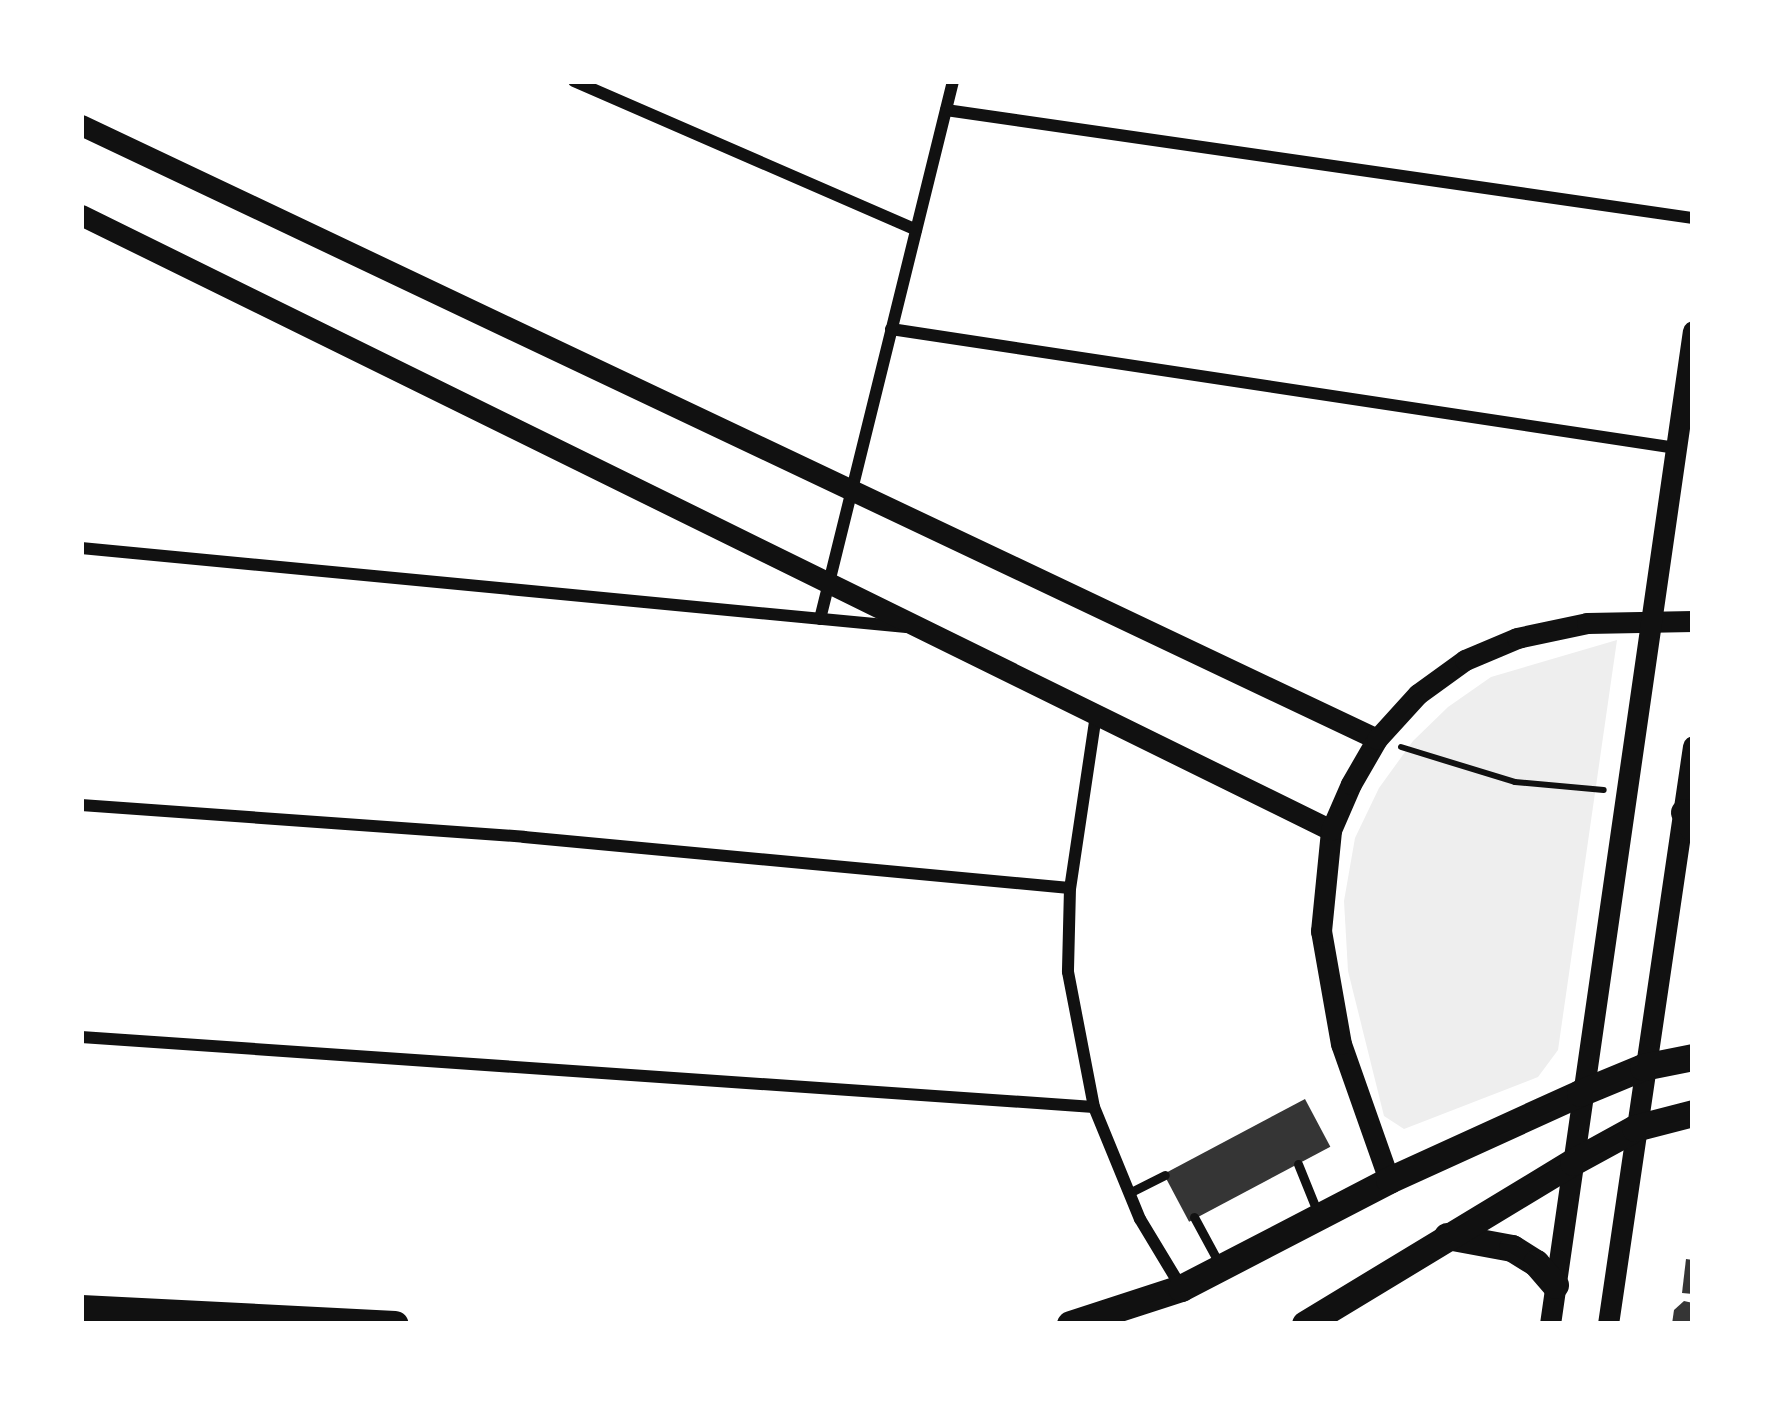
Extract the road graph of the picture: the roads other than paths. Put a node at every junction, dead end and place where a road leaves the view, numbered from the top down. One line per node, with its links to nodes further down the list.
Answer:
1 (574, 81): 7 (street)
2 (953, 81): 3 (street)
3 (946, 110): 6 (street); 7 (street)
4 (81, 125): 11 (street)
5 (81, 215): 13 (street)
6 (1693, 218)
7 (916, 230): 8 (street)
8 (891, 328): 10 (street); 11 (street)
9 (1693, 331): 10 (street)
10 (1676, 448): 15 (street)
11 (851, 489): 13 (street); 19 (street)
12 (81, 548): 14 (street)
13 (828, 583): 14 (street); 17 (street)
14 (820, 619): 17 (street)
15 (1651, 620): 16 (street); 19 (street); 28 (street)
16 (1693, 621)
17 (919, 628): 18 (street)
18 (1096, 715): 23 (street); 24 (street)
19 (1377, 739): 23 (street)
20 (1693, 746): 22 (street)
21 (81, 805): 24 (street)
22 (1688, 820): 27 (street)
23 (1331, 830): 35 (street)
24 (1070, 888): 29 (street)
25 (81, 1036): 29 (street)
26 (1693, 1057): 27 (main road)
27 (1643, 1066): 28 (main road); 31 (street)
28 (1580, 1093): 32 (street); 35 (main road)
29 (1094, 1107): 36 (street)
30 (1693, 1113): 31 (main road)
31 (1635, 1128): 32 (main road); 48 (street)
32 (1573, 1162): 39 (main road); 41 (street)
33 (1298, 1164): 37 (lane)
34 (1165, 1175): 36 (lane)
35 (1389, 1180): 37 (main road)
36 (1129, 1192): 42 (street)
37 (1319, 1216): 40 (main road)
38 (1194, 1217): 40 (lane)
39 (1447, 1236): 41 (main road); 46 (main road)
40 (1221, 1268): 42 (main road)
41 (1555, 1285): 47 (street)
42 (1181, 1288): 45 (main road)
43 (81, 1308): 44 (main road)
44 (395, 1324)
45 (1070, 1324)
46 (1305, 1324)
47 (1550, 1324)
48 (1608, 1324)

